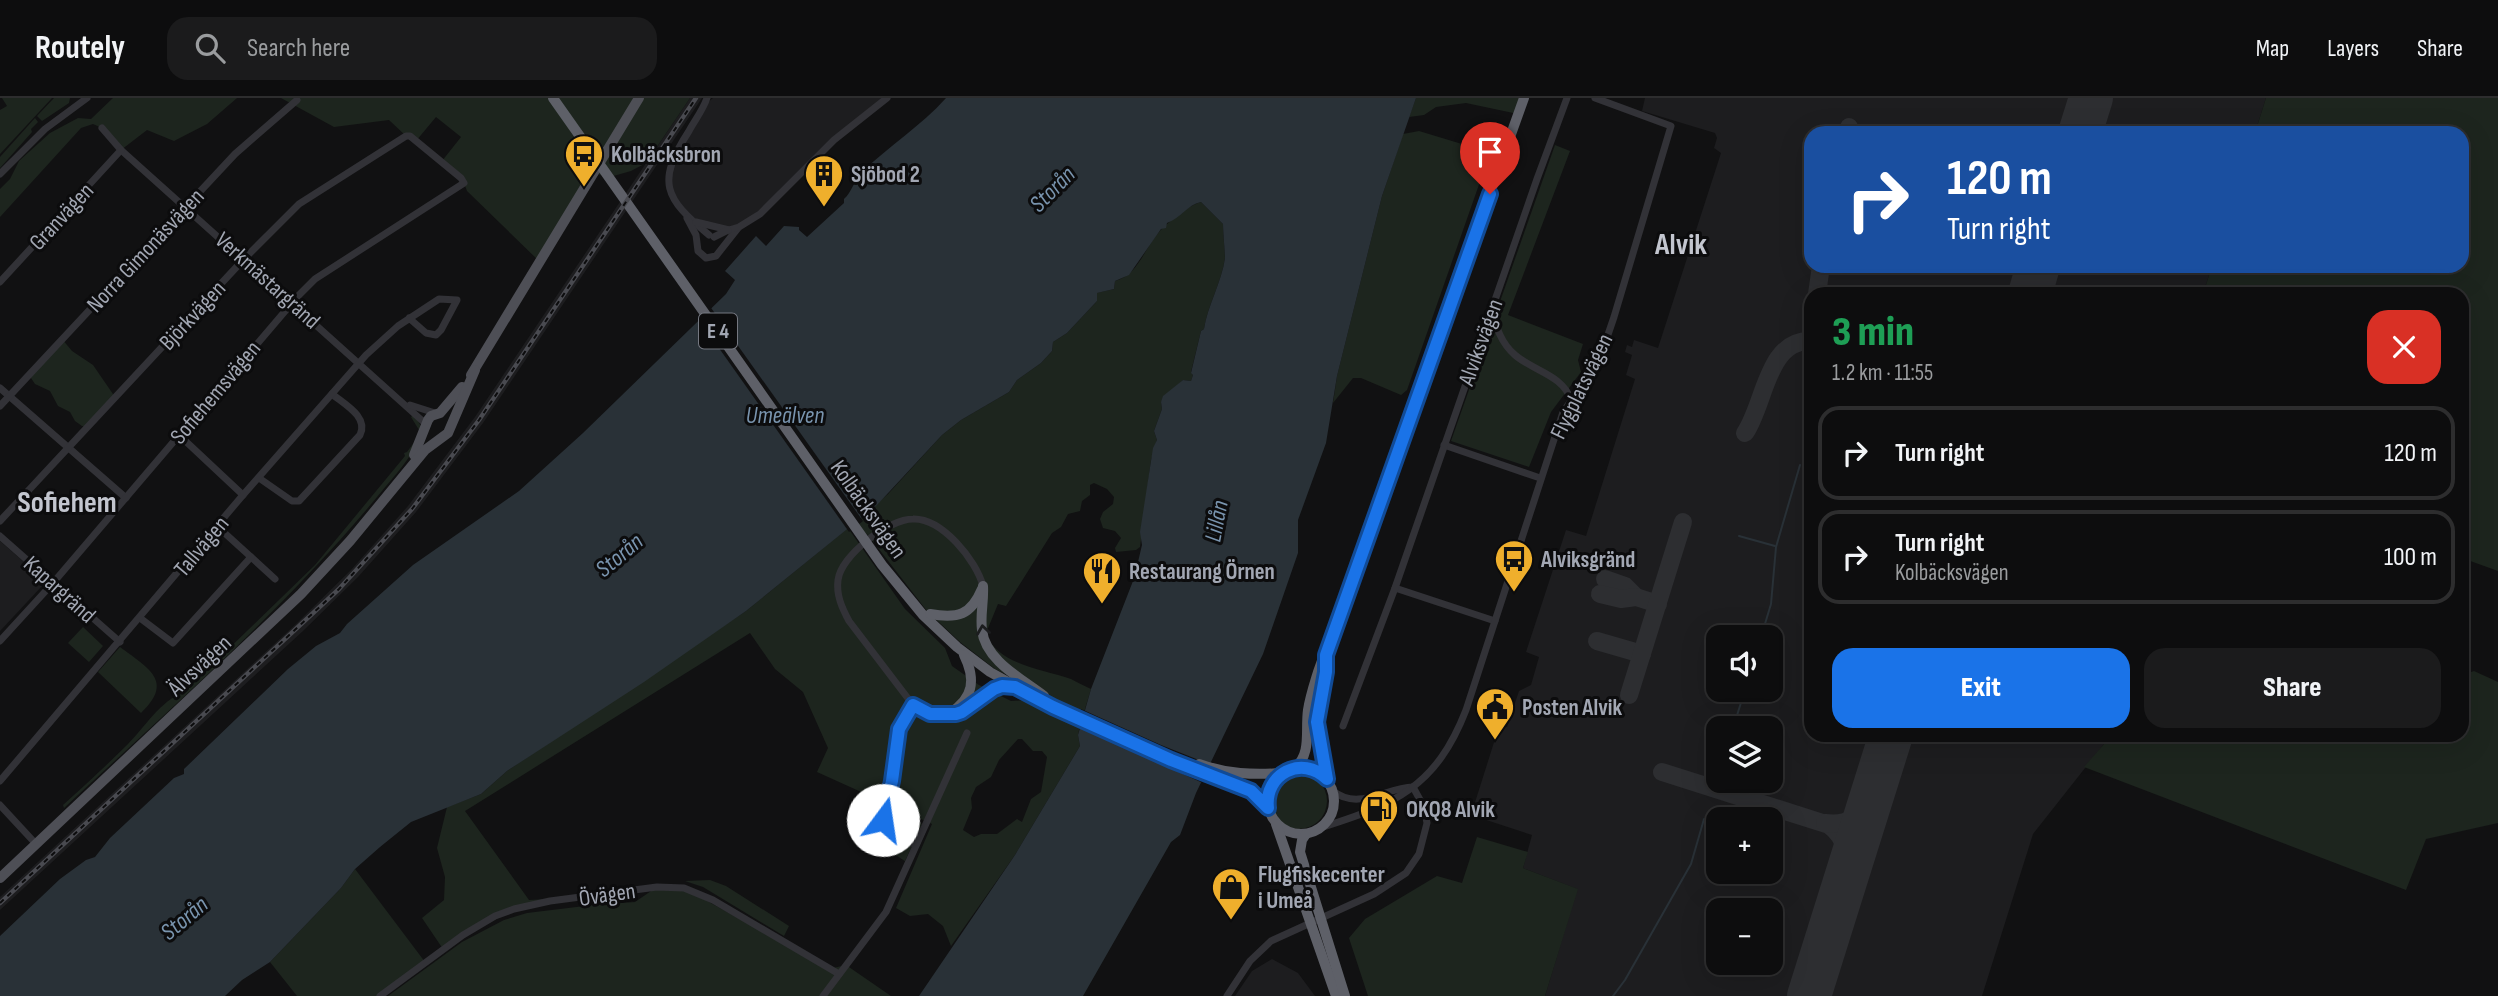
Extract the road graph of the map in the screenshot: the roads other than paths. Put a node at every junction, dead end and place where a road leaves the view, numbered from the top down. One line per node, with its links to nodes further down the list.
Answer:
1 (553, 98): 54 (highway, Kolbäcksvägen / E 4)
2 (561, 98): 54 (highway, Kolbäcksvägen / E 4)
3 (632, 98): 13 (main road)
4 (639, 98): 13 (main road)
5 (707, 98): 18 (street)
6 (887, 98): 20 (street)
7 (1524, 98): 65 (highway)
8 (1567, 98): 28 (street, Alviksvägen)
9 (1595, 98): 35 (street, Flygplatsvägen)
10 (83, 99): 16 (street)
11 (297, 100): 17 (street, Norra Gimonäsvägen)
12 (102, 128): 15 (street, Verkmästargränd)
13 (620, 128): 31 (main road)
14 (406, 136): 25 (street, Björkvägen); 27 (street, Sofiehemsvägen)
15 (121, 150): 17 (street, Verkmästargränd); 26 (street, Granvägen)
16 (0, 174)
17 (185, 207): 25 (street, Verkmästargränd); 34 (street, Norra Gimonäsvägen)
18 (685, 214): 19 (street); 23 (street)
19 (696, 222): 21 (street); 22 (street)
20 (739, 228): 21 (street); 24 (street)
21 (729, 230): 22 (street)
22 (711, 236): 23 (street); 24 (street)
23 (697, 245): 24 (street)
24 (719, 252)
25 (244, 259): 27 (street, Verkmästargränd); 44 (street, Björkvägen)
26 (0, 282)
27 (292, 302): 30 (street, Verkmästargränd); 41 (street, Sofiehemsvägen)
28 (1492, 309): 35 (street); 43 (street, Alviksvägen)
29 (409, 318): 29 (street, Tallvägen); 30 (street, Tallvägen)
30 (360, 362): 33 (street, Tallvägen); 36 (street, Verkmästargränd)
31 (475, 370): 38 (main road); 40 (main road)
32 (0, 388): 34 (street)
33 (332, 394): 46 (street, Tallvägen); 46 (street)
34 (9, 397): 37 (street, Norra Gimonäsvägen); 44 (street)
35 (1571, 400): 47 (street, Flygplatsvägen)
36 (405, 403): 38 (street, Verkmästargränd); 39 (street, Verkmästargränd)
37 (0, 406)
38 (438, 413): 39 (main road); 40 (main road)
39 (427, 425): 42 (main road); 45 (main road, Älvsvägen)
40 (452, 425): 42 (main road)
41 (179, 435): 48 (street); 49 (street, Sofiehemsvägen)
42 (440, 438): 45 (main road, Älvsvägen)
43 (1444, 445): 47 (street); 58 (street, Alviksvägen)
44 (67, 447): 49 (street); 50 (street, Björkvägen)
45 (411, 466): 85 (main road, Älvsvägen)
46 (259, 478): 48 (street, Tallvägen)
47 (1540, 478): 61 (street, Flygplatsvägen)
48 (243, 495): 51 (street, Tallvägen)
49 (125, 498): 56 (street, Sofiehemsvägen)
50 (0, 521)
51 (218, 527): 53 (street); 60 (street, Tallvägen)
52 (0, 536): 56 (street, Kapargränd)
53 (251, 557): 55 (street); 60 (street)
54 (884, 563): 59 (highway, Kolbäcksvägen / E 4); 64 (highway, Kolbäcksvägen / E 4)
55 (275, 579)
56 (53, 583): 62 (street, Sofiehemsvägen); 63 (street, Kapargränd)
57 (982, 583): 59 (highway); 67 (highway, one-way to 57); 69 (street)
58 (1395, 588): 61 (street); 71 (street, Alviksvägen)
59 (930, 614): 67 (highway, Kolbäcksvägen / E 4)
60 (140, 618): 63 (street, Tallvägen)
61 (1495, 621): 78 (street, Flygplatsvägen)
62 (0, 641)
63 (120, 642): 77 (street, Tallvägen)
64 (963, 652): 66 (highway, Kolbäcksvägen / E 4); 70 (highway)
65 (1326, 655): 73 (highway); 76 (highway)
66 (1015, 687): 68 (highway, Kolbäcksvägen / E 4); 70 (highway)
67 (1044, 696): 68 (highway, Kolbäcksvägen / E 4)
68 (1054, 704): 75 (highway, Kolbäcksvägen / E 4)
69 (913, 705): 70 (street); 86 (street)
70 (948, 714)
71 (1343, 726)
72 (967, 733): 86 (street)
73 (1295, 768): 74 (highway, E 4); 76 (highway)
74 (1282, 773): 75 (highway, Kolbäcksvägen / E 4); 81 (highway)
75 (1224, 777): 81 (highway, Kolbäcksvägen / E 4)
76 (1327, 779): 79 (highway)
77 (0, 780)
78 (1413, 787): 79 (street); 83 (street, Flygplatsvägen); 93 (street)
79 (1333, 791): 83 (highway)
80 (0, 805): 85 (street)
81 (1268, 808): 82 (highway, E 4)
82 (1276, 824): 84 (highway); 88 (highway, E 4)
83 (1321, 828): 84 (highway)
84 (1306, 834): 88 (highway, E 4)
85 (36, 844): 87 (main road, Älvsvägen)
86 (916, 845): 90 (street)
87 (0, 878)
88 (1306, 892): 89 (highway, E 4)
89 (1324, 944): 94 (highway, E 4); 95 (highway, E 4)
90 (839, 974): 91 (street, Övägen); 92 (street)
91 (380, 996)
92 (822, 996)
93 (1227, 996)
94 (1336, 996)
95 (1345, 996)

